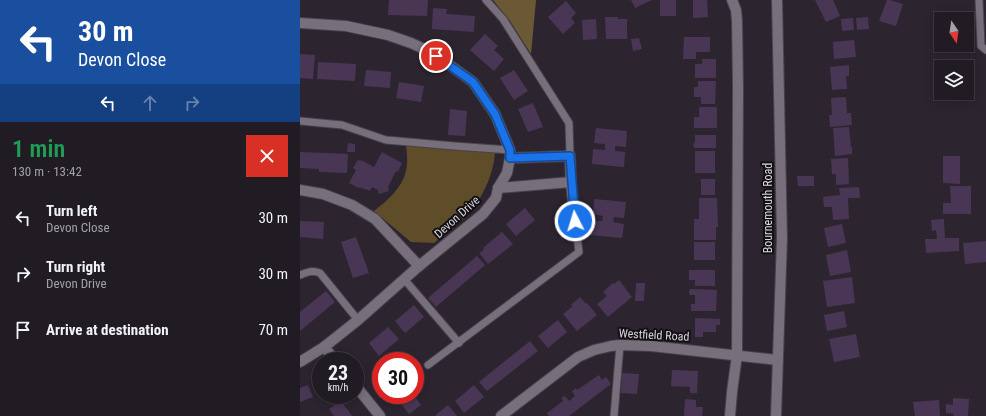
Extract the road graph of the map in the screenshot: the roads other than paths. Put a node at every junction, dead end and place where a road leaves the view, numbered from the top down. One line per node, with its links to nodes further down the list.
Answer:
1 (486, 0): 9 (lane)
2 (732, 0): 22 (street)
3 (777, 0): 23 (street, Bournemouth Road)
4 (979, 0): 6 (lane)
5 (300, 23): 8 (street)
6 (986, 50)
7 (300, 121): 8 (lane)
8 (510, 154): 9 (street); 11 (street, Devon Drive)
9 (570, 156): 10 (street)
10 (571, 182): 11 (street); 13 (street)
11 (498, 188): 14 (street, Devon Drive)
12 (300, 190): 14 (street)
13 (575, 221): 18 (lane)
14 (419, 266): 16 (street, Devon Drive)
15 (300, 274): 17 (lane)
16 (404, 279): 17 (street, Devon Drive); 18 (lane)
17 (358, 320): 20 (street, Devon Drive)
18 (459, 343): 25 (lane)
19 (620, 345): 22 (street, Westfield Road); 27 (street, Westfield Road); 29 (lane)
20 (324, 347): 21 (street); 24 (street, Devon Drive)
21 (328, 352)
22 (737, 355): 23 (street, Westfield Road); 30 (street)
23 (778, 360): 31 (street, Bournemouth Road)
24 (300, 362)
25 (428, 366)
26 (364, 396): 28 (street)
27 (504, 415)
28 (380, 416)
29 (614, 416)
30 (730, 416)
31 (776, 416)

